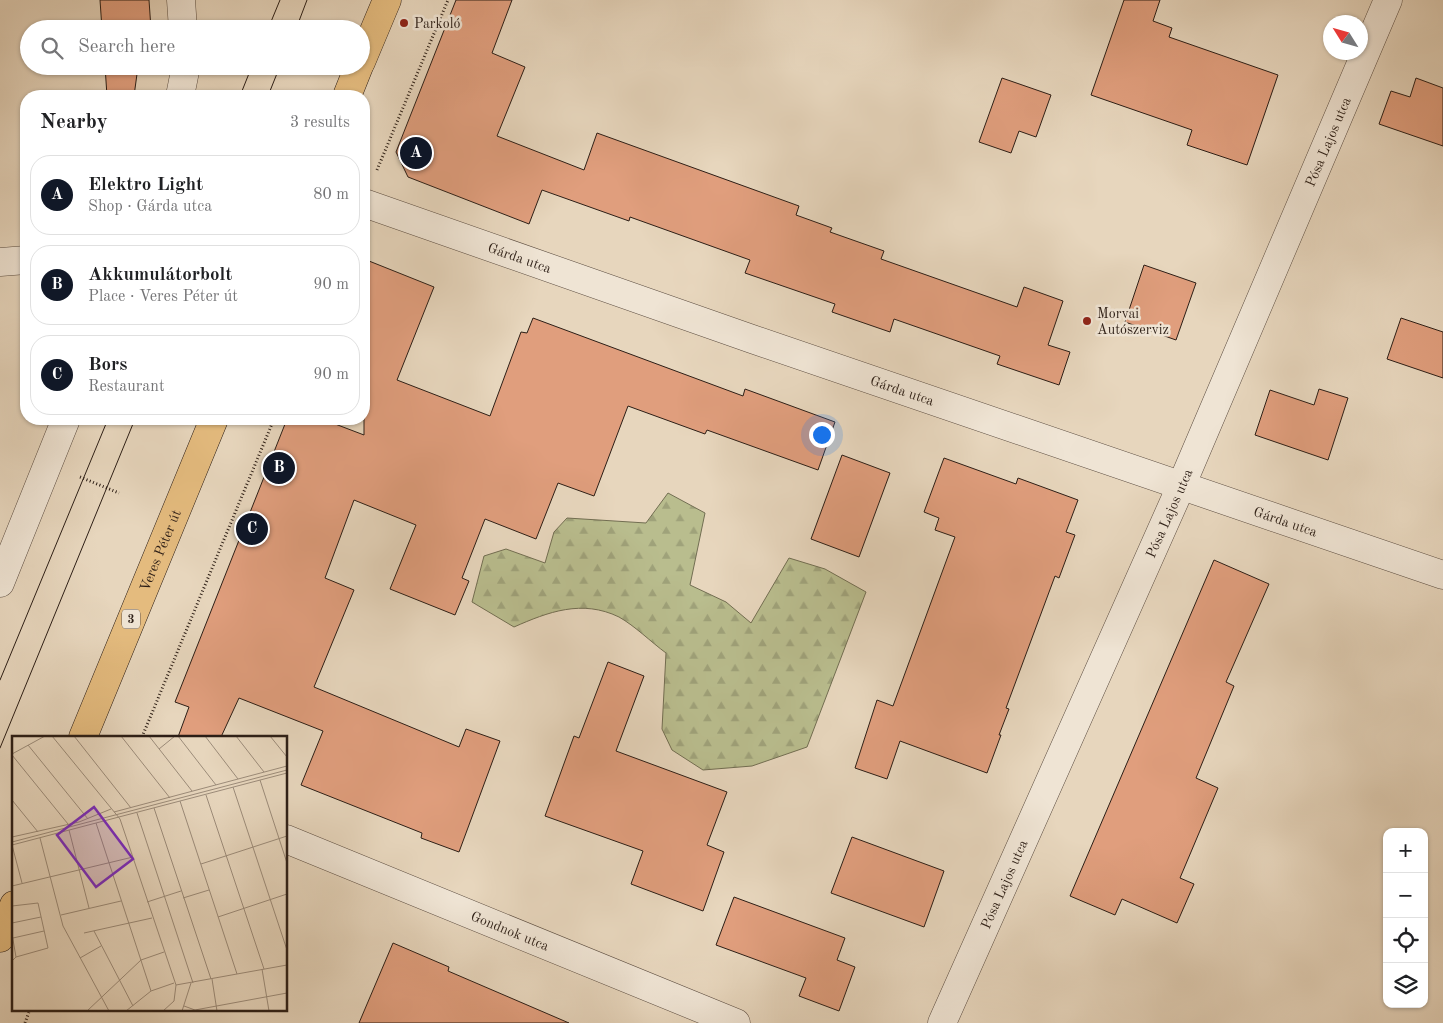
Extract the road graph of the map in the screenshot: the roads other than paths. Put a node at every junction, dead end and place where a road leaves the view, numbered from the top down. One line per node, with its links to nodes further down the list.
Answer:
1 (180, 0): 4 (street)
2 (387, 0): 5 (main road)
3 (1388, 0): 15 (street, Pósa Lajos utca)
4 (182, 20)
5 (370, 41)
6 (184, 75): 8 (street)
7 (355, 75): 9 (main road)
8 (181, 90)
9 (349, 90)
10 (370, 205): 15 (street, Gárda utca)
11 (20, 260): 12 (street)
12 (0, 262)
13 (64, 425): 17 (street)
14 (212, 425): 18 (main road, Veres Péter út / 3)
15 (1182, 484): 16 (street, Gárda utca); 23 (street, Pósa Lajos utca)
16 (1443, 575)
17 (0, 583)
18 (83, 736)
19 (288, 840): 22 (street, Gondnok utca)
20 (12, 910): 21 (main road)
21 (0, 938)
22 (736, 1023)
23 (942, 1023)

